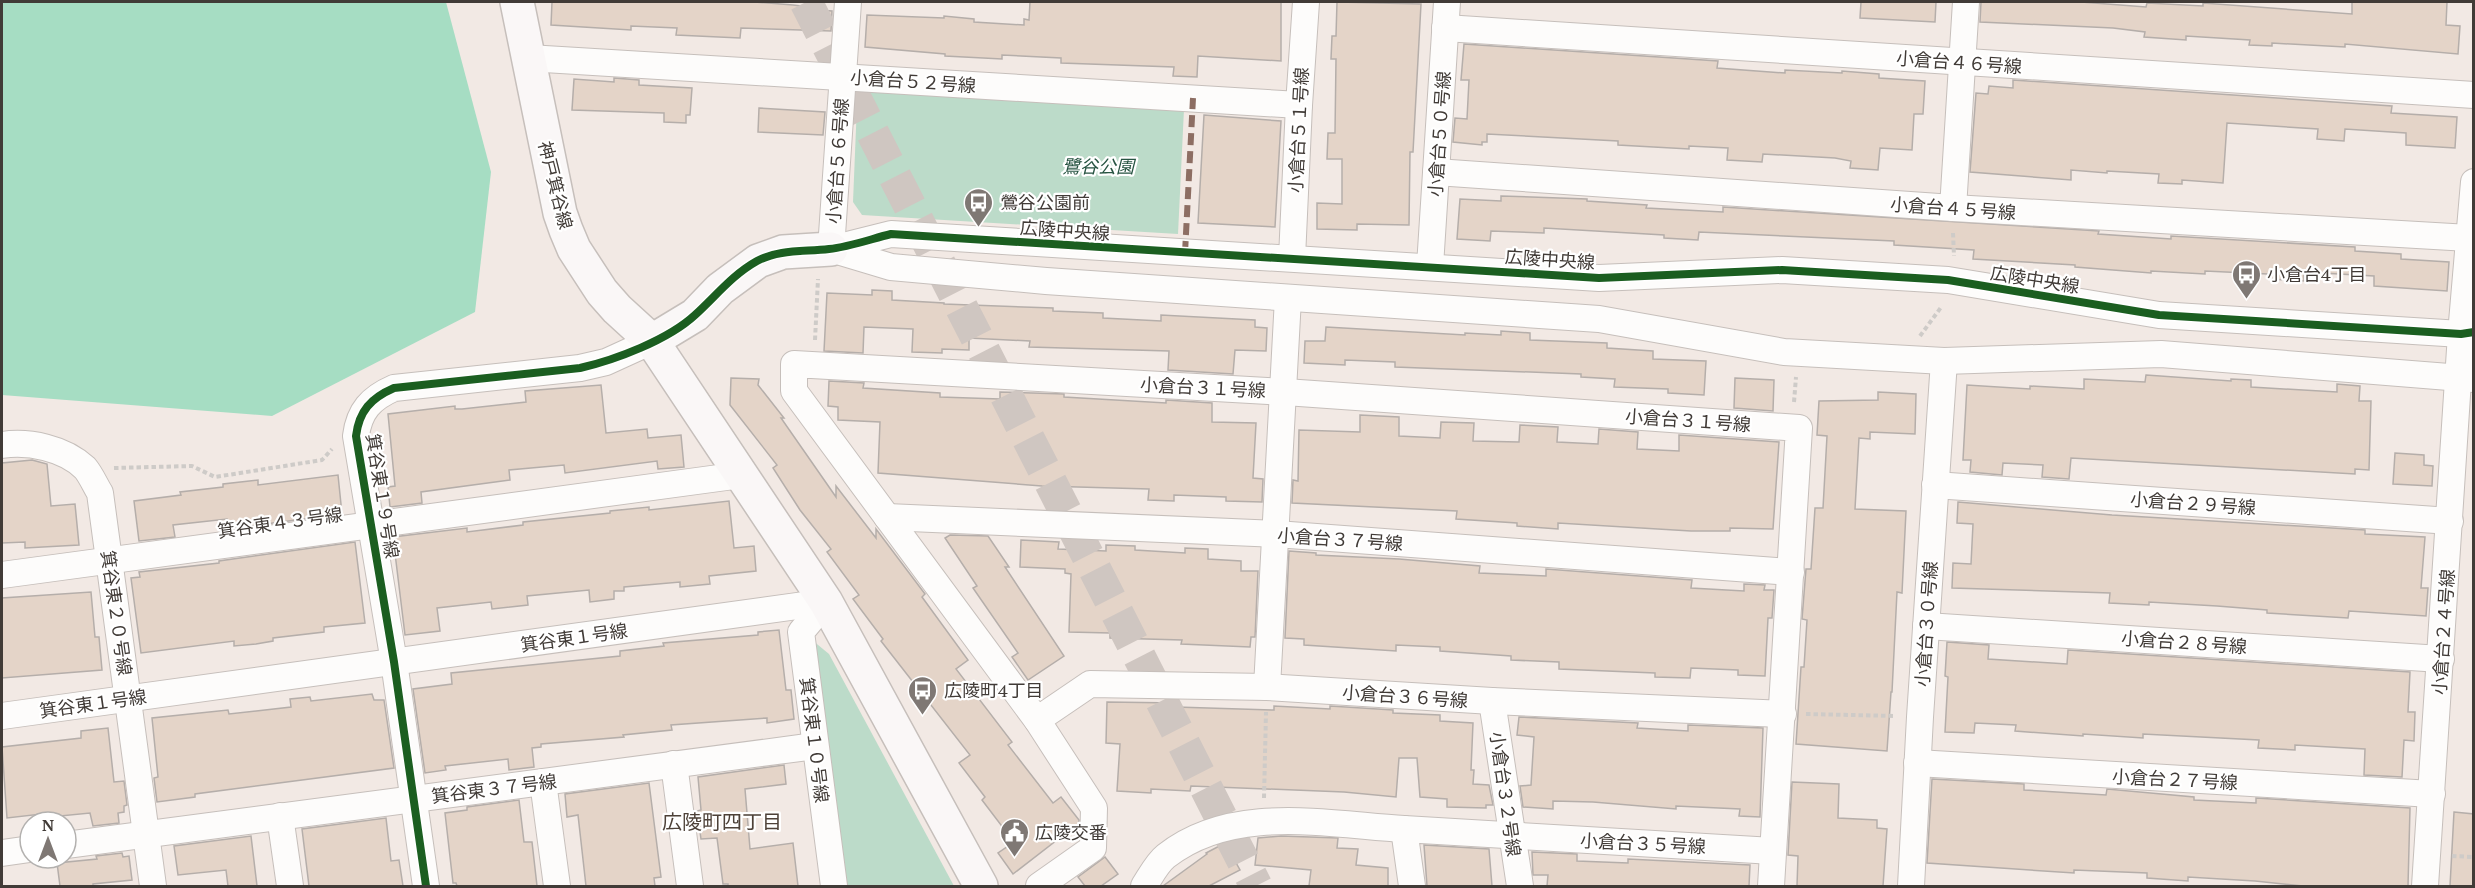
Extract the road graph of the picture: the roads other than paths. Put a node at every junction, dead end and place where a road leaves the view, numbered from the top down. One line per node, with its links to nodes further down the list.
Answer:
1 (517, 2): 7 (street, 神戸箕谷線)
2 (848, 2): 9 (street, 小倉台５６号線)
3 (1306, 2): 11 (street, 小倉台５１号線)
4 (1447, 2): 6 (street, 小倉台５０号線)
5 (1966, 2): 8 (street)
6 (1445, 28): 8 (street, 小倉台４６号線); 12 (street, 小倉台５０号線)
7 (528, 58): 9 (street, 小倉台５２号線); 21 (street, 神戸箕谷線)
8 (1962, 63): 10 (street, 小倉台４６号線); 14 (street)
9 (843, 77): 11 (street, 小倉台５２号線); 16 (street, 小倉台５６号線)
10 (2474, 95)
11 (1299, 105): 17 (street, 小倉台５１号線)
12 (1436, 172): 14 (street, 小倉台４５号線); 18 (street, 小倉台５０号線)
13 (2474, 182): 15 (street, 小倉台２４号線)
14 (1953, 208): 15 (street, 小倉台４５号線)
15 (2469, 238): 20 (street, 小倉台２４号線)
16 (825, 249): 17 (street, 広陵中央線); 19 (street, 広陵中央線); 21 (street, 広陵中央線)
17 (1292, 258): 18 (street, 広陵中央線)
18 (1430, 266): 20 (street, 広陵中央線)
19 (1288, 298): 22 (street, 広陵中央線); 24 (street)
20 (2467, 333): 23 (street, 小倉台２４号線)
21 (652, 340): 26 (street); 30 (street, 箕谷東１９号線)
22 (1944, 361): 23 (street, 広陵中央線); 27 (street, 小倉台３０号線)
23 (2466, 378): 29 (street, 小倉台２４号線)
24 (1285, 392): 28 (street, 小倉台３１号線); 31 (street); 33 (street, 小倉台３１号線)
25 (2, 445): 32 (street, 箕谷東２０号線)
26 (741, 475): 30 (street, 箕谷東４３号線); 35 (street)
27 (1935, 485): 29 (street, 小倉台２９号線); 36 (street, 小倉台３０号線)
28 (888, 517): 31 (street, 小倉台３７号線); 44 (street, 小倉台３１号線)
29 (2450, 521): 37 (street, 小倉台２４号線)
30 (372, 524): 32 (street, 箕谷東４３号線); 38 (street, 箕谷東１９号線)
31 (1276, 534): 33 (street, 小倉台３７号線); 39 (street)
32 (109, 560): 34 (street, 箕谷東４３号線); 40 (street, 箕谷東２０号線)
33 (1791, 572): 42 (street)
34 (2, 575)
35 (826, 602): 38 (street, 箕谷東１号線); 45 (street, 箕谷東１０号線); 65 (street)
36 (1926, 626): 37 (street, 小倉台２８号線); 46 (street, 小倉台３０号線)
37 (2441, 659): 49 (street, 小倉台２４号線)
38 (394, 662): 40 (street, 箕谷東１号線); 50 (street, 箕谷東１９号線)
39 (1267, 687): 41 (street, 小倉台３６号線); 44 (street, 小倉台３６号線)
40 (129, 698): 43 (street, 箕谷東１号線); 53 (street, 箕谷東２０号線)
41 (1492, 701): 42 (street, 小倉台３６号線); 54 (street, 小倉台３２号線)
42 (1783, 714): 57 (street)
43 (2, 716)
44 (1037, 720): 66 (street, 小倉台３１号線)
45 (815, 746): 47 (street, 箕谷東３７号線); 64 (street, 箕谷東１０号線)
46 (1917, 763): 49 (street, 小倉台２７号線); 71 (street, 小倉台３０号線)
47 (674, 764): 48 (street, 箕谷東３７号線); 63 (street)
48 (543, 782): 50 (street, 箕谷東３７号線); 62 (street)
49 (2432, 794): 72 (street, 小倉台２４号線)
50 (414, 798): 51 (street, 箕谷東３７号線); 61 (street, 箕谷東１９号線)
51 (280, 816): 53 (street, 箕谷東３７号線); 60 (street)
52 (1404, 829): 54 (street, 小倉台３５号線); 67 (street, 小倉台３５号線); 68 (street)
53 (147, 834): 55 (street, 箕谷東３７号線); 59 (street, 箕谷東２０号線)
54 (1512, 835): 57 (street, 小倉台３５号線); 69 (street, 小倉台３２号線)
55 (78, 843)
56 (18, 851): 58 (street)
57 (1773, 851): 70 (street)
58 (2, 853)
59 (153, 886)
60 (290, 886)
61 (426, 886)
62 (557, 886)
63 (690, 886)
64 (834, 886)
65 (981, 886)
66 (1039, 886)
67 (1144, 886)
68 (1412, 886)
69 (1520, 886)
70 (1771, 886)
71 (1911, 886)
72 (2425, 886)

